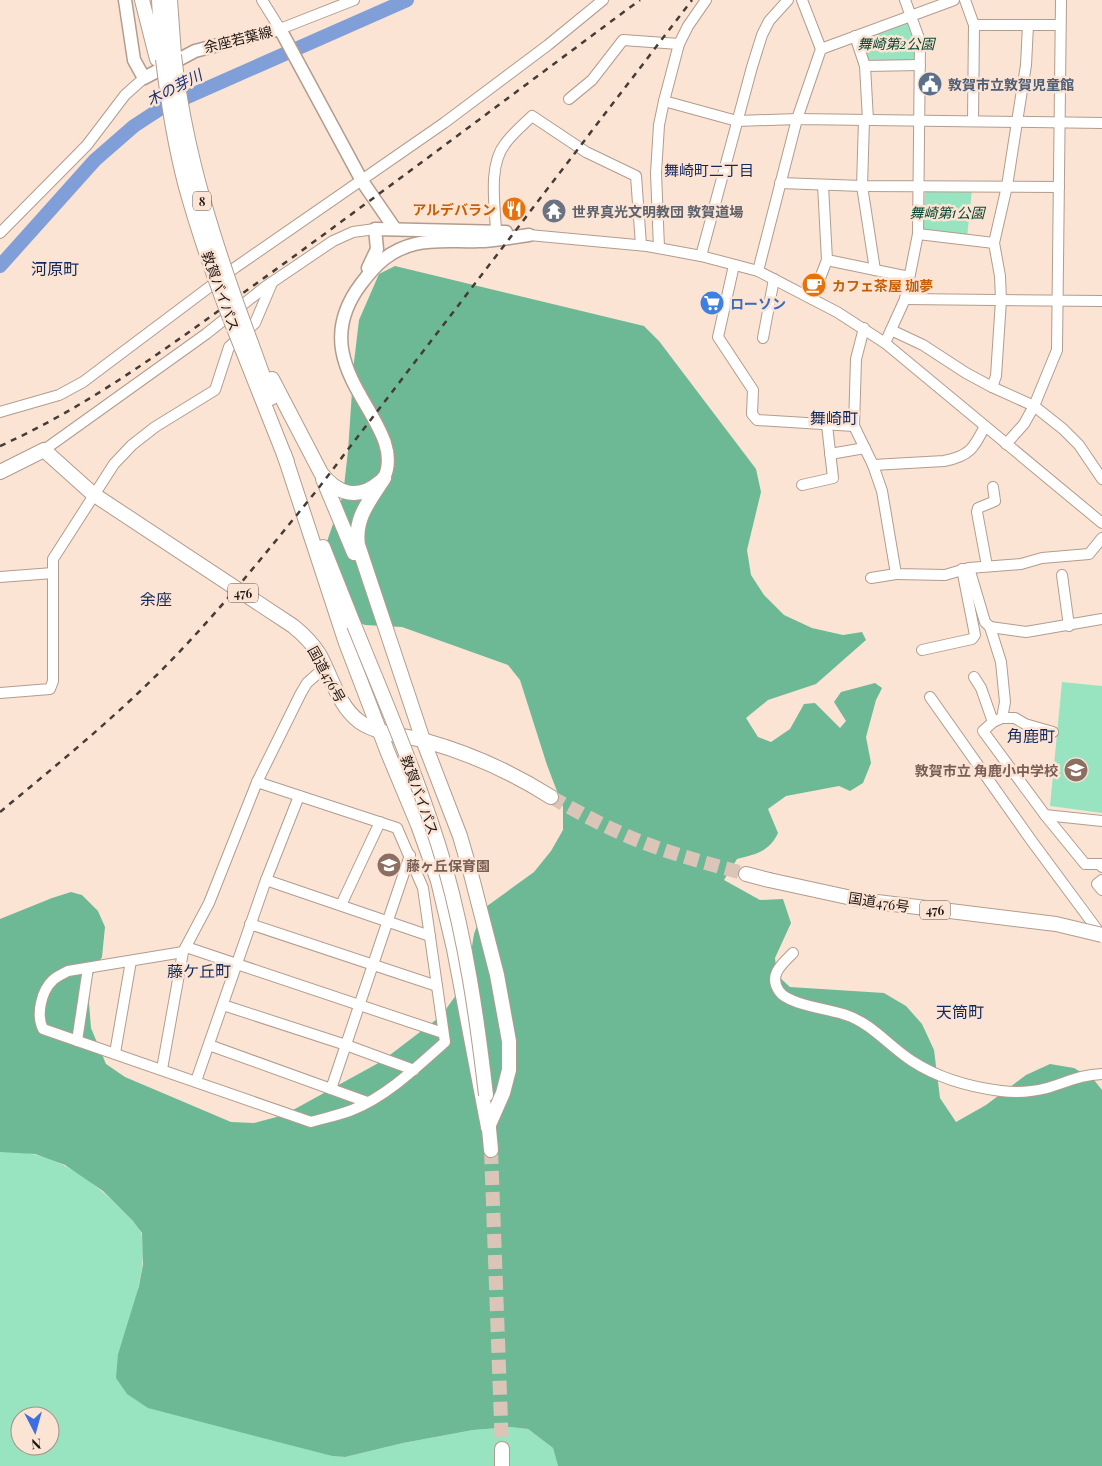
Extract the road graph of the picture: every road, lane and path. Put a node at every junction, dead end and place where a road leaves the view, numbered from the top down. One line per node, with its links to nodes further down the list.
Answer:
1 (125, 0): 26 (main road)
2 (142, 0): 23 (highway)
3 (159, 0): 23 (highway, 敦賀バイパス / 8)
4 (170, 0): 23 (highway, 敦賀バイパス / 8)
5 (354, 0): 19 (street)
6 (603, 0): 37 (street)
7 (706, 0): 21 (street)
8 (788, 0): 31 (street)
9 (802, 0): 22 (street)
10 (906, 0): 15 (street)
11 (954, 0): 15 (street)
12 (965, 0): 16 (street)
13 (1061, 0): 18 (street)
14 (263, 1): 19 (street)
15 (911, 16): 20 (street); 24 (street)
16 (974, 25): 17 (street); 33 (street)
17 (1028, 25): 18 (street); 34 (street)
18 (1060, 25): 35 (street)
19 (283, 34): 26 (main road, 余座若葉線); 37 (main road, 余座若葉線)
20 (855, 36): 22 (street); 25 (street)
21 (679, 44): 27 (street); 28 (street)
22 (821, 49): 29 (street)
23 (165, 57): 71 (highway, 敦賀バイパス / 8, bridge); 71 (highway, 敦賀バイパス / 8, bridge)
24 (920, 65): 25 (street); 32 (street)
25 (865, 66): 30 (street)
26 (144, 78): 47 (street)
27 (569, 99)
28 (664, 101): 31 (street); 52 (street)
29 (797, 119): 30 (street); 31 (street); 38 (street)
30 (866, 120): 32 (street); 41 (street)
31 (737, 121): 53 (street)
32 (919, 121): 33 (street); 40 (street)
33 (973, 121): 34 (street)
34 (1018, 122): 35 (street); 42 (street)
35 (1059, 122): 36 (street); 43 (street)
36 (1102, 123)
37 (362, 181): 45 (main road, 余座若葉線); 74 (street)
38 (780, 184): 39 (street); 57 (street)
39 (823, 185): 41 (street); 54 (street)
40 (919, 185): 41 (street); 42 (street); 48 (street)
41 (862, 186): 56 (street)
42 (1007, 186): 43 (street); 50 (street)
43 (1059, 187): 65 (street)
44 (375, 229): 45 (main road); 60 (street); 61 (main road)
45 (394, 229): 46 (main road)
46 (496, 231): 49 (main road); 51 (street)
47 (0, 233)
48 (918, 234): 50 (street); 58 (street)
49 (528, 235): 51 (street); 61 (main road)
50 (994, 243): 64 (street)
51 (641, 245): 52 (street)
52 (659, 248): 53 (street)
53 (701, 256): 55 (street)
54 (827, 260): 56 (street); 62 (street)
55 (734, 265): 57 (street); 75 (street)
56 (875, 270): 58 (street)
57 (758, 271): 59 (street)
58 (909, 277): 63 (street)
59 (774, 279): 62 (street); 69 (street)
60 (272, 283): 80 (street); 90 (street)
61 (359, 287): 86 (main road)
62 (812, 299): 67 (street)
63 (905, 299): 64 (street); 68 (street)
64 (1000, 300): 65 (street); 72 (street)
65 (1057, 301): 66 (street); 73 (street)
66 (1102, 301)
67 (864, 328): 70 (street); 76 (street)
68 (891, 330): 70 (street); 72 (street)
69 (763, 338)
70 (885, 343): 77 (street)
71 (249, 344): 81 (highway, 敦賀バイパス / 8); 85 (highway); 95 (highway, 敦賀バイパス / 8)
72 (992, 387): 73 (street)
73 (1034, 406): 78 (street); 87 (street)
74 (0, 412)
75 (827, 425): 76 (street); 82 (street)
76 (854, 426): 79 (street)
77 (985, 426): 78 (street); 83 (street)
78 (1006, 444): 91 (street)
79 (865, 448): 82 (street); 83 (street)
80 (44, 450): 84 (highway); 90 (highway, 国道476号 / 476)
81 (284, 454): 95 (highway, 敦賀バイパス / 8); 111 (highway)
82 (830, 454): 88 (street)
83 (873, 465): 97 (street)
84 (0, 472)
85 (321, 473): 86 (highway); 101 (highway)
86 (384, 478): 101 (highway)
87 (1102, 479)
88 (802, 485)
89 (992, 487): 93 (street)
90 (93, 494): 96 (street); 106 (highway, 国道476号 / 476)
91 (1102, 523)
92 (1102, 538): 93 (street)
93 (987, 566): 94 (street)
94 (966, 568): 97 (street); 104 (street); 105 (street)
95 (332, 569): 151 (highway, 敦賀バイパス / 8, bridge)
96 (53, 573): 99 (street); 108 (street)
97 (896, 574): 100 (street)
98 (1062, 575): 103 (street)
99 (0, 577)
100 (871, 578)
101 (381, 615): 113 (highway)
102 (1102, 619): 103 (street)
103 (1069, 626): 104 (street)
104 (990, 627): 110 (street)
105 (922, 650)
106 (325, 667): 111 (highway, 国道476号 / 476); 114 (street)
107 (974, 677): 110 (street)
108 (0, 693)
109 (930, 697): 130 (street)
110 (997, 720): 112 (street); 117 (street)
111 (380, 731): 113 (highway, 国道476号 / 476); 151 (highway)
112 (1053, 732)
113 (423, 740): 116 (highway, 国道476号 / 476); 153 (highway)
114 (258, 782): 115 (street); 132 (street)
115 (299, 796): 119 (street); 124 (street)
116 (551, 798)
117 (1045, 814): 118 (street); 122 (street)
118 (1102, 821)
119 (380, 822): 121 (street); 127 (street)
120 (1102, 855): 122 (street)
121 (410, 856): 128 (street); 131 (street)
122 (1102, 865)
123 (746, 874): 130 (highway, 国道476号 / 476, bridge)
124 (266, 880): 127 (street); 129 (street)
125 (1102, 880): 126 (street)
126 (1102, 890)
127 (341, 906): 128 (street)
128 (388, 922): 131 (street); 136 (street)
129 (250, 924): 135 (street); 136 (street)
130 (1102, 935)
131 (430, 936): 138 (street)
132 (185, 950): 134 (street); 135 (street); 146 (street)
133 (793, 953): 148 (street)
134 (131, 961): 137 (street); 145 (street)
135 (237, 964): 139 (street); 140 (street)
136 (373, 965): 138 (street); 140 (street)
137 (88, 968): 142 (street); 142 (street)
138 (437, 986): 141 (street)
139 (223, 1005): 143 (street); 144 (street)
140 (359, 1005): 141 (street); 144 (street)
141 (443, 1033): 147 (street)
142 (77, 1041): 145 (street)
143 (209, 1045): 149 (street); 150 (street)
144 (346, 1045): 147 (street); 150 (street)
145 (115, 1053): 146 (street)
146 (162, 1069): 149 (street)
147 (414, 1070): 152 (street)
148 (1102, 1074)
149 (196, 1081): 152 (street)
150 (331, 1089): 152 (street)
151 (484, 1095): 153 (highway, 敦賀バイパス / 8)
152 (367, 1102)
153 (488, 1127): 154 (highway, 敦賀バイパス / 8)
154 (491, 1150)
155 (502, 1449): 156 (highway)
156 (502, 1466)

